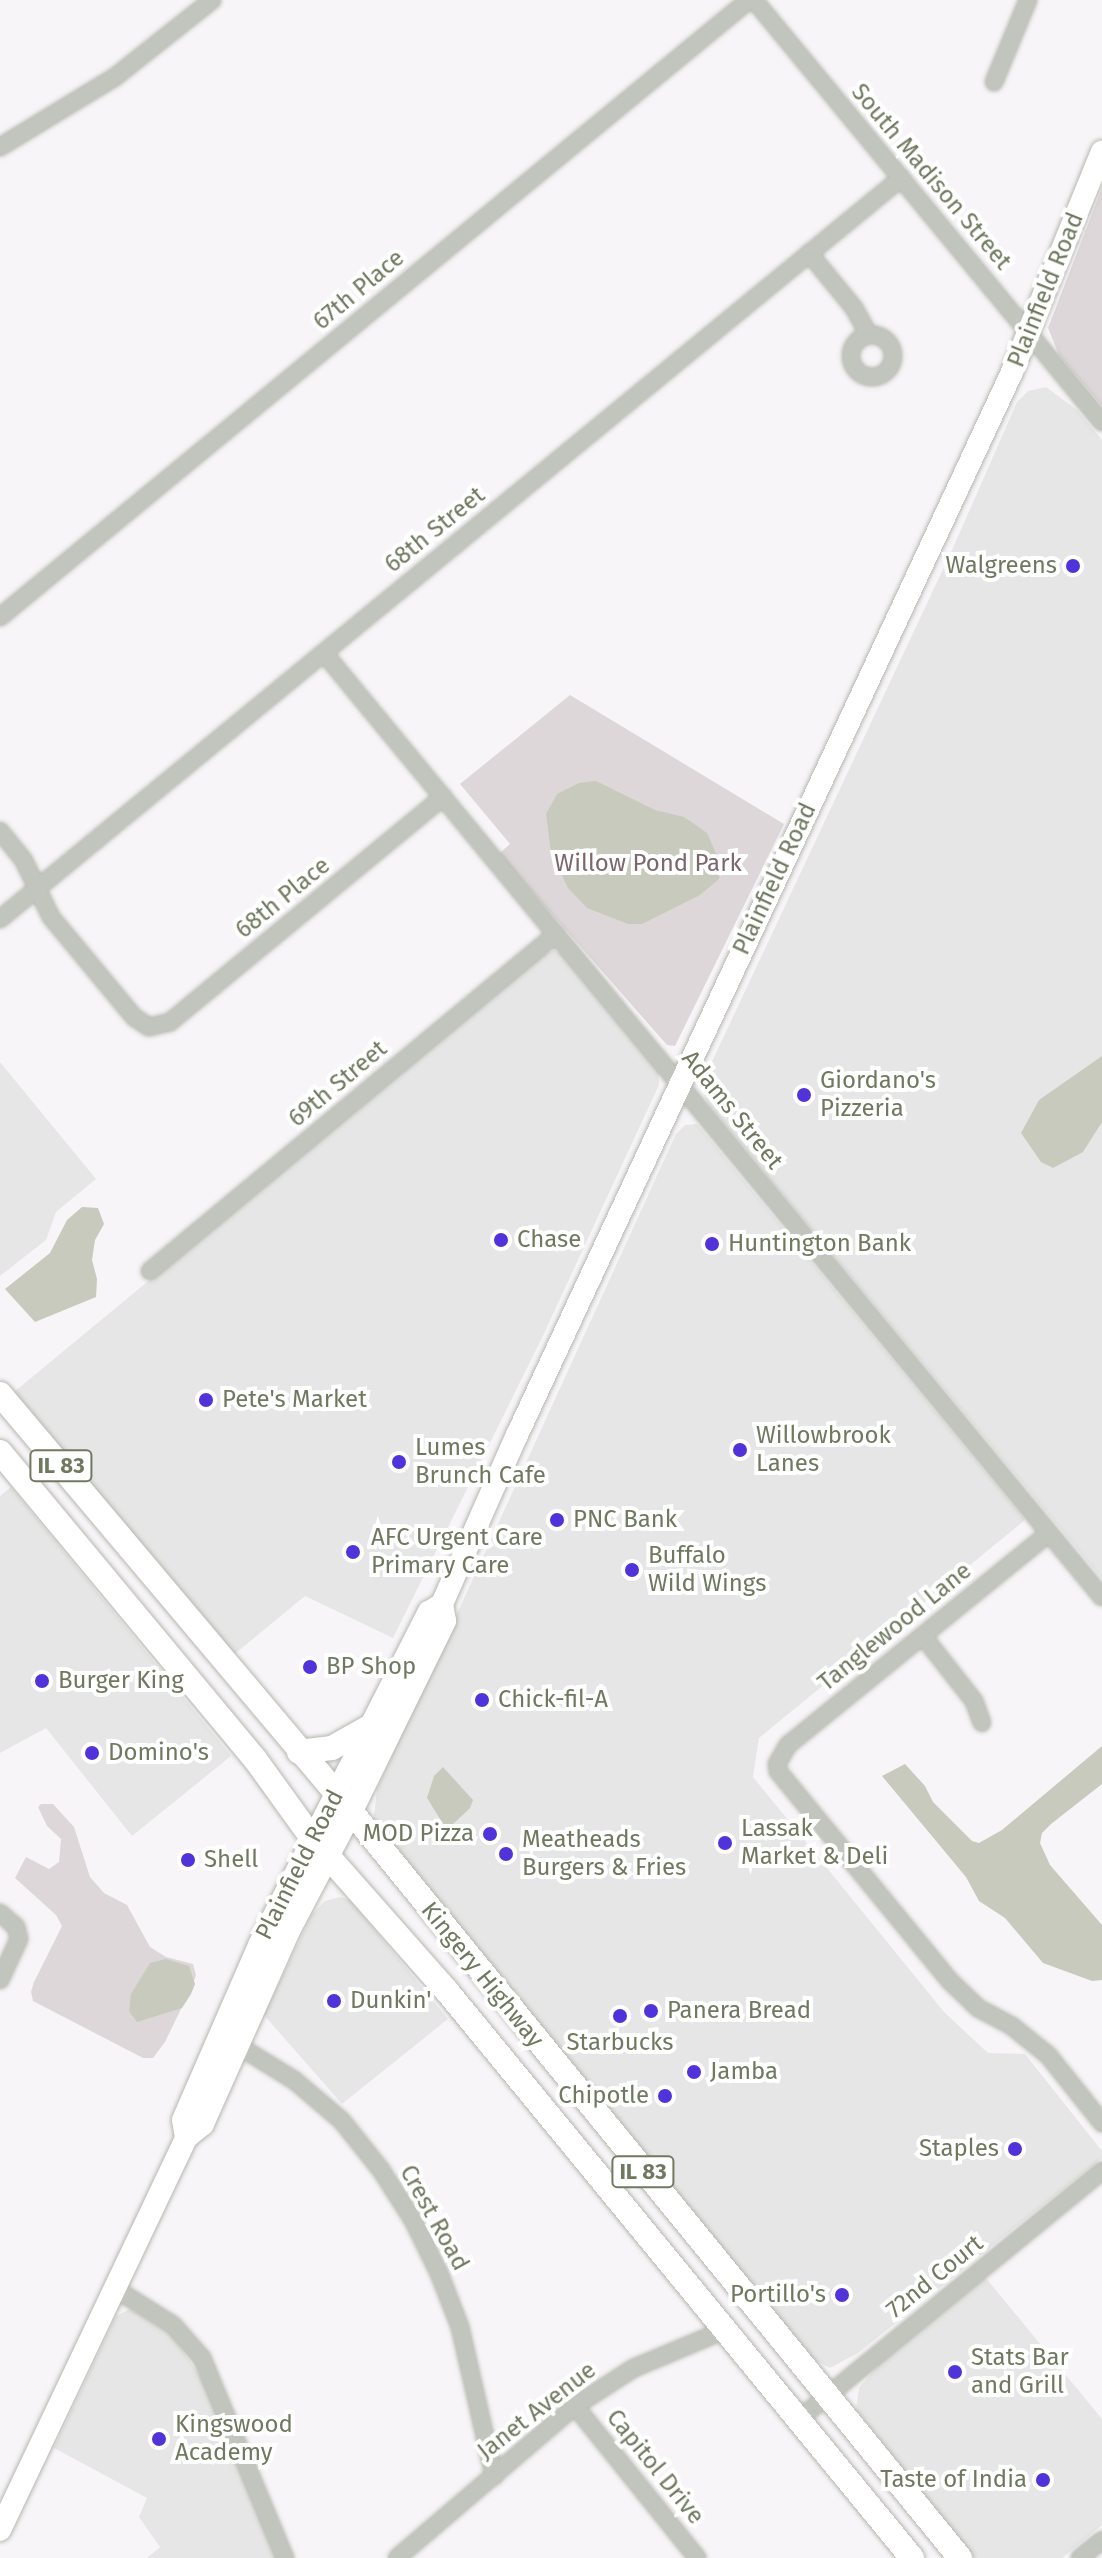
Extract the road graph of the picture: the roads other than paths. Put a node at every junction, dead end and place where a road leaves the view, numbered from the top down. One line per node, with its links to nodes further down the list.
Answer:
1 (212, 0): 5 (street)
2 (751, 0): 7 (street, South Madison Street); 12 (street, 67th Place)
3 (1028, 0): 4 (street)
4 (994, 82)
5 (0, 147)
6 (1102, 152): 9 (main road, Plainfield Road)
7 (901, 178): 8 (street, 68th Street); 9 (street, South Madison Street)
8 (809, 253): 10 (street); 13 (street, 68th Street)
9 (1030, 333): 11 (street, South Madison Street); 19 (main road, Plainfield Road)
10 (869, 335)
11 (1102, 422)
12 (0, 617)
13 (324, 653): 14 (street, Adams Street); 16 (street, 68th Street)
14 (443, 797): 16 (street, 68th Place); 18 (street, Adams Street)
15 (0, 831): 16 (street)
16 (38, 889): 17 (street, 68th Street)
17 (0, 919)
18 (556, 934): 19 (street, Adams Street); 20 (street, 69th Street)
19 (679, 1085): 23 (street, Adams Street); 25 (main road, Plainfield Road)
20 (150, 1271)
21 (0, 1394): 29 (highway, Kingery Highway / IL 83)
22 (0, 1452): 31 (highway, Kingery Highway / IL 83)
23 (1049, 1533): 24 (street, Adams Street); 26 (street, Tanglewood Lane)
24 (1102, 1597)
25 (442, 1604): 27 (main road, Plainfield Road); 30 (main road, Plainfield Road)
26 (923, 1636): 28 (street); 36 (street, Tanglewood Lane)
27 (376, 1723): 29 (highway); 30 (main road, Plainfield Road)
28 (982, 1723)
29 (299, 1752): 30 (highway, Kingery Highway / IL 83)
30 (344, 1804): 31 (main road, Plainfield Road); 32 (main road, Plainfield Road); 41 (highway, Kingery Highway / IL 83)
31 (312, 1838): 32 (highway, Kingery Highway / IL 83); 37 (main road, Plainfield Road)
32 (329, 1857): 35 (main road, Plainfield Road); 40 (highway, Kingery Highway / IL 83)
33 (0, 1913): 34 (street)
34 (0, 1980)
35 (237, 2045): 37 (main road, Plainfield Road); 44 (street, Crest Road)
36 (1102, 2123)
37 (186, 2138): 39 (main road, Plainfield Road)
38 (1102, 2171): 41 (street, 72nd Court)
39 (114, 2288): 45 (main road, Plainfield Road); 48 (street)
40 (725, 2330): 42 (street, Janet Avenue); 43 (highway, Kingery Highway / IL 83)
41 (825, 2397): 43 (street, 72nd Court); 51 (highway, Kingery Highway / IL 83)
42 (575, 2406): 44 (street, Janet Avenue); 49 (street, Capitol Drive)
43 (799, 2419): 50 (highway, Kingery Highway / IL 83)
44 (494, 2476): 47 (street, Janet Avenue)
45 (0, 2530)
46 (1102, 2540): 52 (street)
47 (405, 2555)
48 (285, 2558)
49 (697, 2558)
50 (912, 2558)
51 (960, 2558)
52 (1080, 2558)

